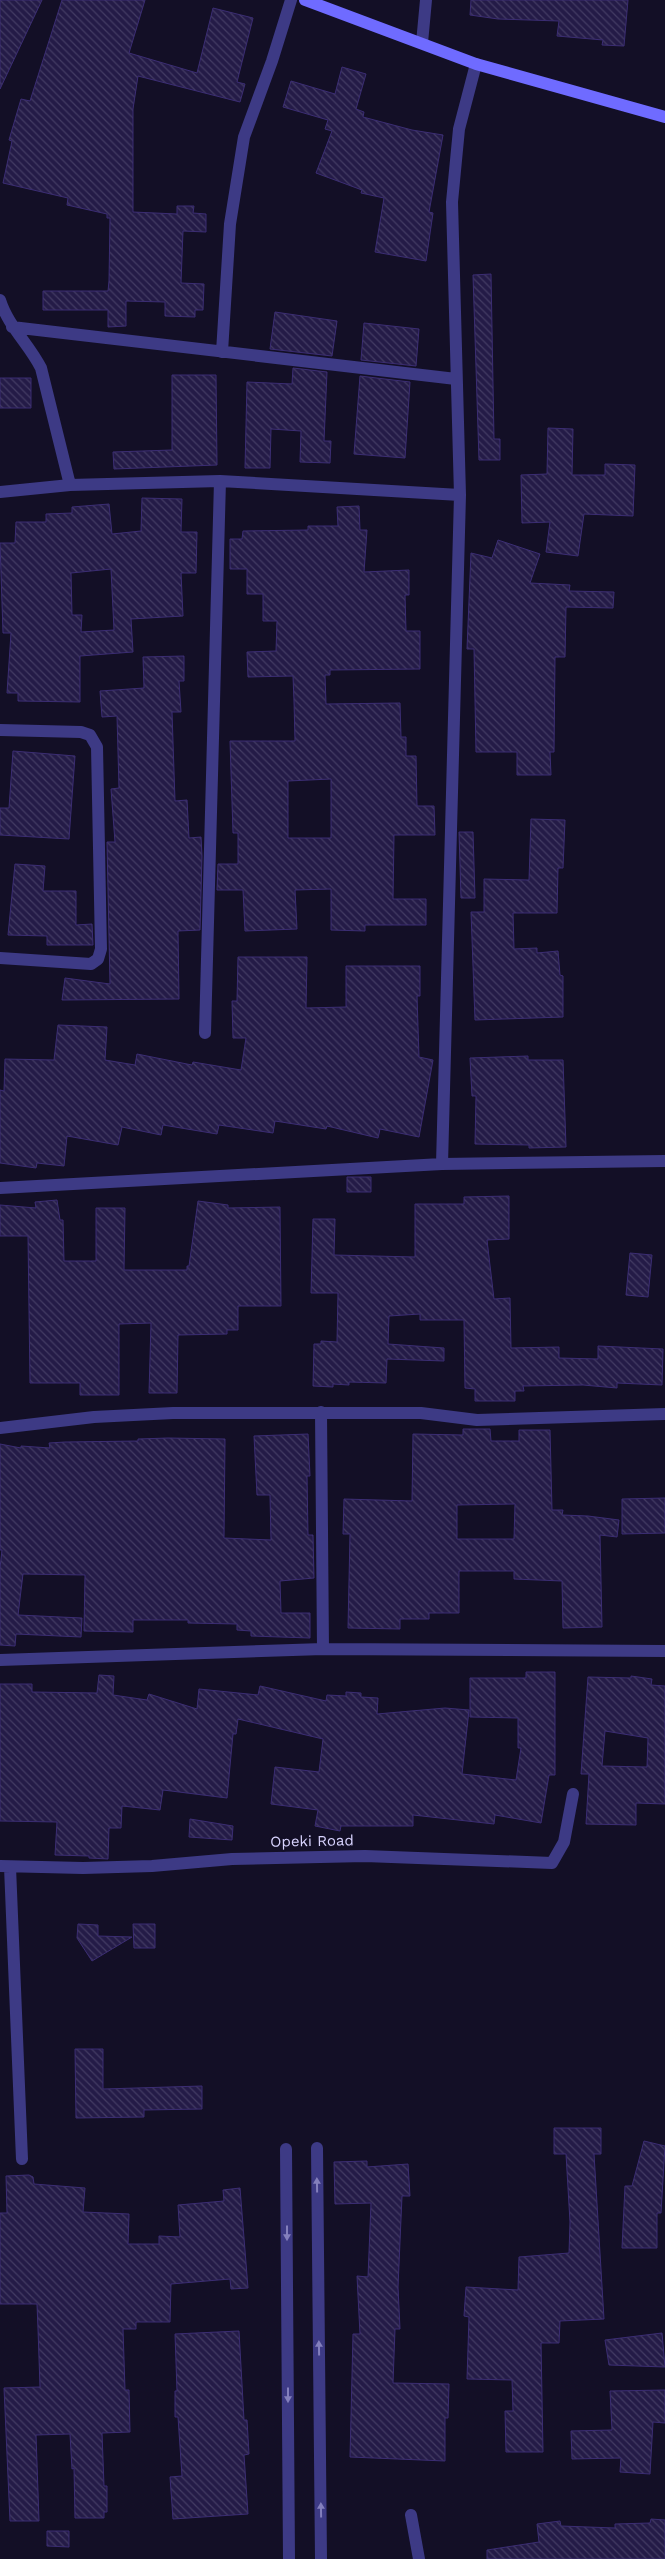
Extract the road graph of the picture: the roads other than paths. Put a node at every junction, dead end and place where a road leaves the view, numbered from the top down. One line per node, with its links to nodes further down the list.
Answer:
1 (290, 0): 9 (street)
2 (305, 0): 4 (main road)
3 (426, 0): 4 (street)
4 (422, 43): 5 (main road)
5 (476, 64): 6 (main road); 10 (street)
6 (665, 117)
7 (0, 300): 8 (street)
8 (12, 327): 9 (street); 12 (street)
9 (222, 352): 10 (street)
10 (456, 379): 14 (street)
11 (220, 480): 12 (street); 14 (street); 17 (street)
12 (70, 485): 13 (street)
13 (0, 492)
14 (460, 495): 19 (street)
15 (0, 730): 16 (street)
16 (0, 958)
17 (205, 1034)
18 (665, 1161): 19 (street)
19 (442, 1164): 20 (street)
20 (0, 1188)
21 (320, 1412): 22 (street); 23 (street); 24 (street)
22 (665, 1414)
23 (0, 1428)
24 (323, 1649): 25 (street); 26 (street)
25 (665, 1651)
26 (0, 1660)
27 (573, 1794): 28 (street, Opeki Road)
28 (5, 1866): 31 (street)
29 (317, 2148): 34 (street, one-way to 29)
30 (286, 2149): 33 (street, one-way to 33)
31 (22, 2159)
32 (411, 2515): 35 (street)
33 (289, 2559)
34 (321, 2559)
35 (419, 2559)

